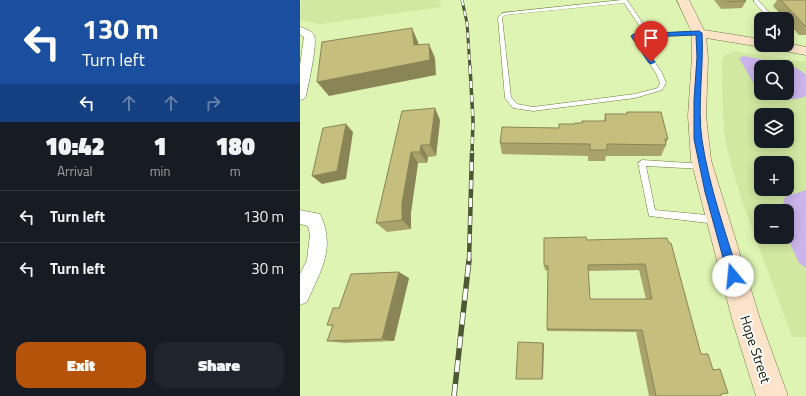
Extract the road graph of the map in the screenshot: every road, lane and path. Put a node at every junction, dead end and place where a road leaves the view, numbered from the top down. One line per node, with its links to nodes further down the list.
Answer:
1 (683, 0): 5 (main road, Hope Street)
2 (756, 1): 3 (lane)
3 (766, 12)
4 (300, 30): 8 (street)
5 (699, 33): 6 (lane); 7 (main road); 9 (main road, Hope Street)
6 (648, 35): 6 (lane)
7 (754, 42)
8 (300, 96)
9 (703, 166): 11 (main road, Hope Street); 11 (lane)
10 (300, 217): 12 (street)
11 (717, 220): 13 (main road, Hope Street)
12 (300, 295)
13 (772, 396)

